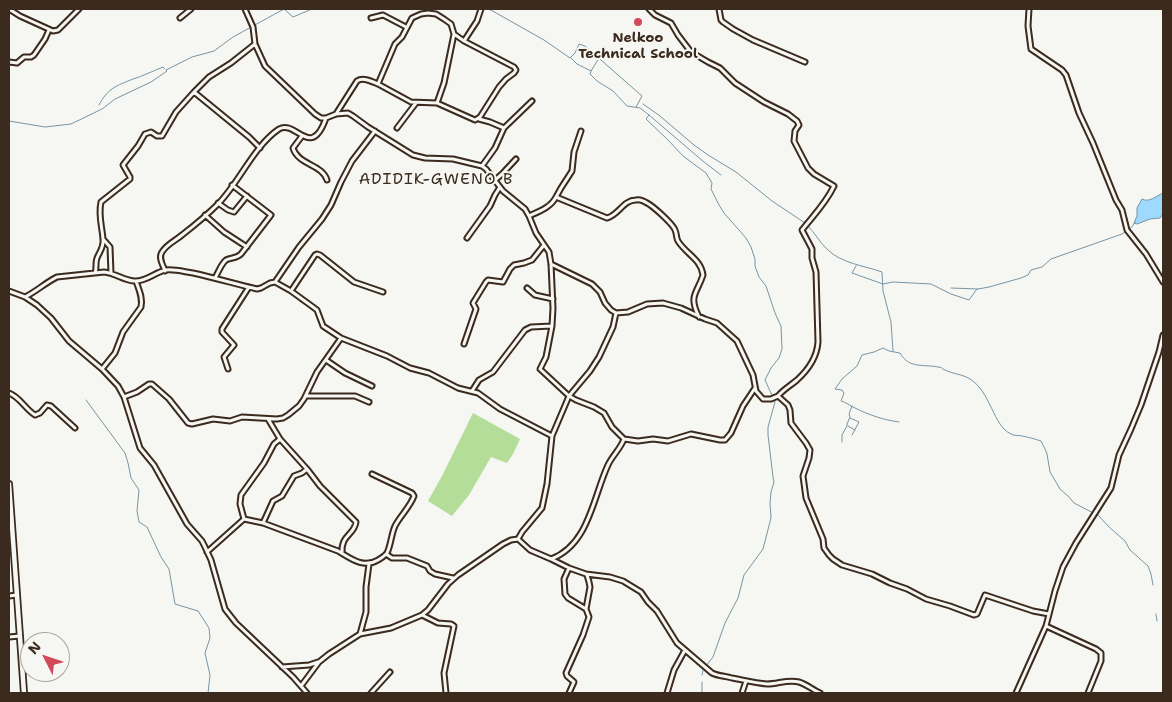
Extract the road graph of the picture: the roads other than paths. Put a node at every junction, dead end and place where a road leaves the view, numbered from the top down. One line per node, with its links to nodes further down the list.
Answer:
1 (9, 9): 12 (street)
2 (80, 9): 12 (street)
3 (191, 9): 9 (street)
4 (245, 9): 15 (street)
5 (482, 9): 14 (street)
6 (649, 9): 78 (street)
7 (719, 9): 17 (street)
8 (1029, 9): 54 (street)
9 (180, 18)
10 (372, 18): 11 (street)
11 (406, 27): 13 (street); 18 (street)
12 (49, 30): 16 (street)
13 (454, 34): 14 (street); 22 (street)
14 (464, 41): 25 (street)
15 (254, 44): 19 (street); 24 (street)
16 (9, 62)
17 (805, 62)
18 (378, 84): 21 (street); 23 (street)
19 (194, 92): 31 (street); 44 (street)
20 (532, 101): 27 (street)
21 (416, 103): 22 (street); 26 (street)
22 (437, 103): 25 (street)
23 (336, 114): 24 (street); 28 (street)
24 (326, 118): 30 (street)
25 (478, 119): 27 (street)
26 (397, 128)
27 (504, 128): 33 (street)
28 (375, 131): 33 (street); 53 (street)
29 (581, 131): 39 (street)
30 (302, 136): 31 (street); 34 (street)
31 (260, 148): 36 (street)
32 (516, 159): 35 (street)
33 (482, 166): 35 (street)
34 (327, 180)
35 (494, 181): 37 (street)
36 (232, 185): 38 (street); 40 (street)
37 (500, 187): 42 (street); 43 (street)
38 (247, 196): 40 (street); 46 (street)
39 (556, 197): 42 (street); 63 (street)
40 (218, 203): 41 (street)
41 (205, 215): 46 (street); 48 (street)
42 (529, 216): 45 (street)
43 (467, 238)
44 (103, 239): 49 (street); 50 (street)
45 (544, 245): 47 (street); 67 (street)
46 (246, 247): 51 (street)
47 (552, 264): 61 (street); 62 (street)
48 (165, 270): 51 (street); 52 (street)
49 (111, 273): 50 (street); 52 (street)
50 (94, 274): 60 (street)
51 (215, 278): 55 (street)
52 (136, 282): 69 (street)
53 (275, 282): 55 (street); 58 (street)
54 (1163, 282)
55 (249, 287): 70 (street)
56 (527, 288): 61 (street)
57 (9, 291): 60 (street)
58 (291, 291): 59 (street); 66 (street)
59 (383, 292)
60 (26, 297): 69 (street)
61 (553, 299): 64 (street)
62 (616, 312): 63 (street); 77 (street)
63 (700, 317): 72 (street)
64 (552, 326): 73 (street); 77 (street)
65 (1163, 335): 103 (street)
66 (341, 338): 68 (street); 73 (street)
67 (464, 344)
68 (326, 360): 71 (street); 76 (street)
69 (102, 368): 75 (street)
70 (228, 369)
71 (372, 386)
72 (755, 388): 78 (street); 84 (street)
73 (472, 391): 82 (street)
74 (9, 393): 81 (street)
75 (124, 396): 80 (street); 92 (street)
76 (306, 396): 79 (street); 80 (street)
77 (569, 396): 82 (street); 84 (street)
78 (778, 396): 103 (street)
79 (369, 402)
80 (268, 419): 83 (street)
81 (74, 428)
82 (552, 436): 90 (street)
83 (280, 439): 85 (street); 88 (street)
84 (624, 439): 95 (street)
85 (306, 469): 89 (street); 93 (street)
86 (372, 474): 94 (street)
87 (9, 484): 91 (main road)
88 (244, 519): 89 (street); 92 (street)
89 (263, 523): 93 (street)
90 (518, 539): 95 (street); 99 (street)
91 (11, 548): 100 (main road)
92 (207, 552): 111 (street)
93 (342, 553): 96 (street)
94 (386, 554): 96 (street); 99 (street)
95 (551, 559): 97 (street)
96 (369, 564): 106 (street)
97 (569, 568): 98 (street); 102 (street)
98 (586, 574): 102 (street); 109 (street)
99 (454, 578): 104 (street)
100 (17, 595): 101 (street); 107 (main road)
101 (9, 596)
102 (586, 609): 118 (street)
103 (1050, 614): 105 (street)
104 (422, 615): 106 (street); 117 (street)
105 (1046, 626): 122 (street); 123 (street)
106 (360, 634): 110 (street)
107 (20, 636): 108 (street)
108 (9, 637)
109 (685, 650): 113 (street); 119 (street)
110 (319, 662): 111 (street); 114 (street)
111 (282, 667): 114 (street)
112 (390, 672): 116 (street)
113 (746, 681): 120 (street); 121 (street)
114 (301, 686): 115 (street)
115 (306, 693)
116 (371, 693)
117 (446, 693)
118 (570, 693)
119 (666, 693)
120 (742, 693)
121 (820, 693)
122 (1016, 693)
123 (1088, 693)

